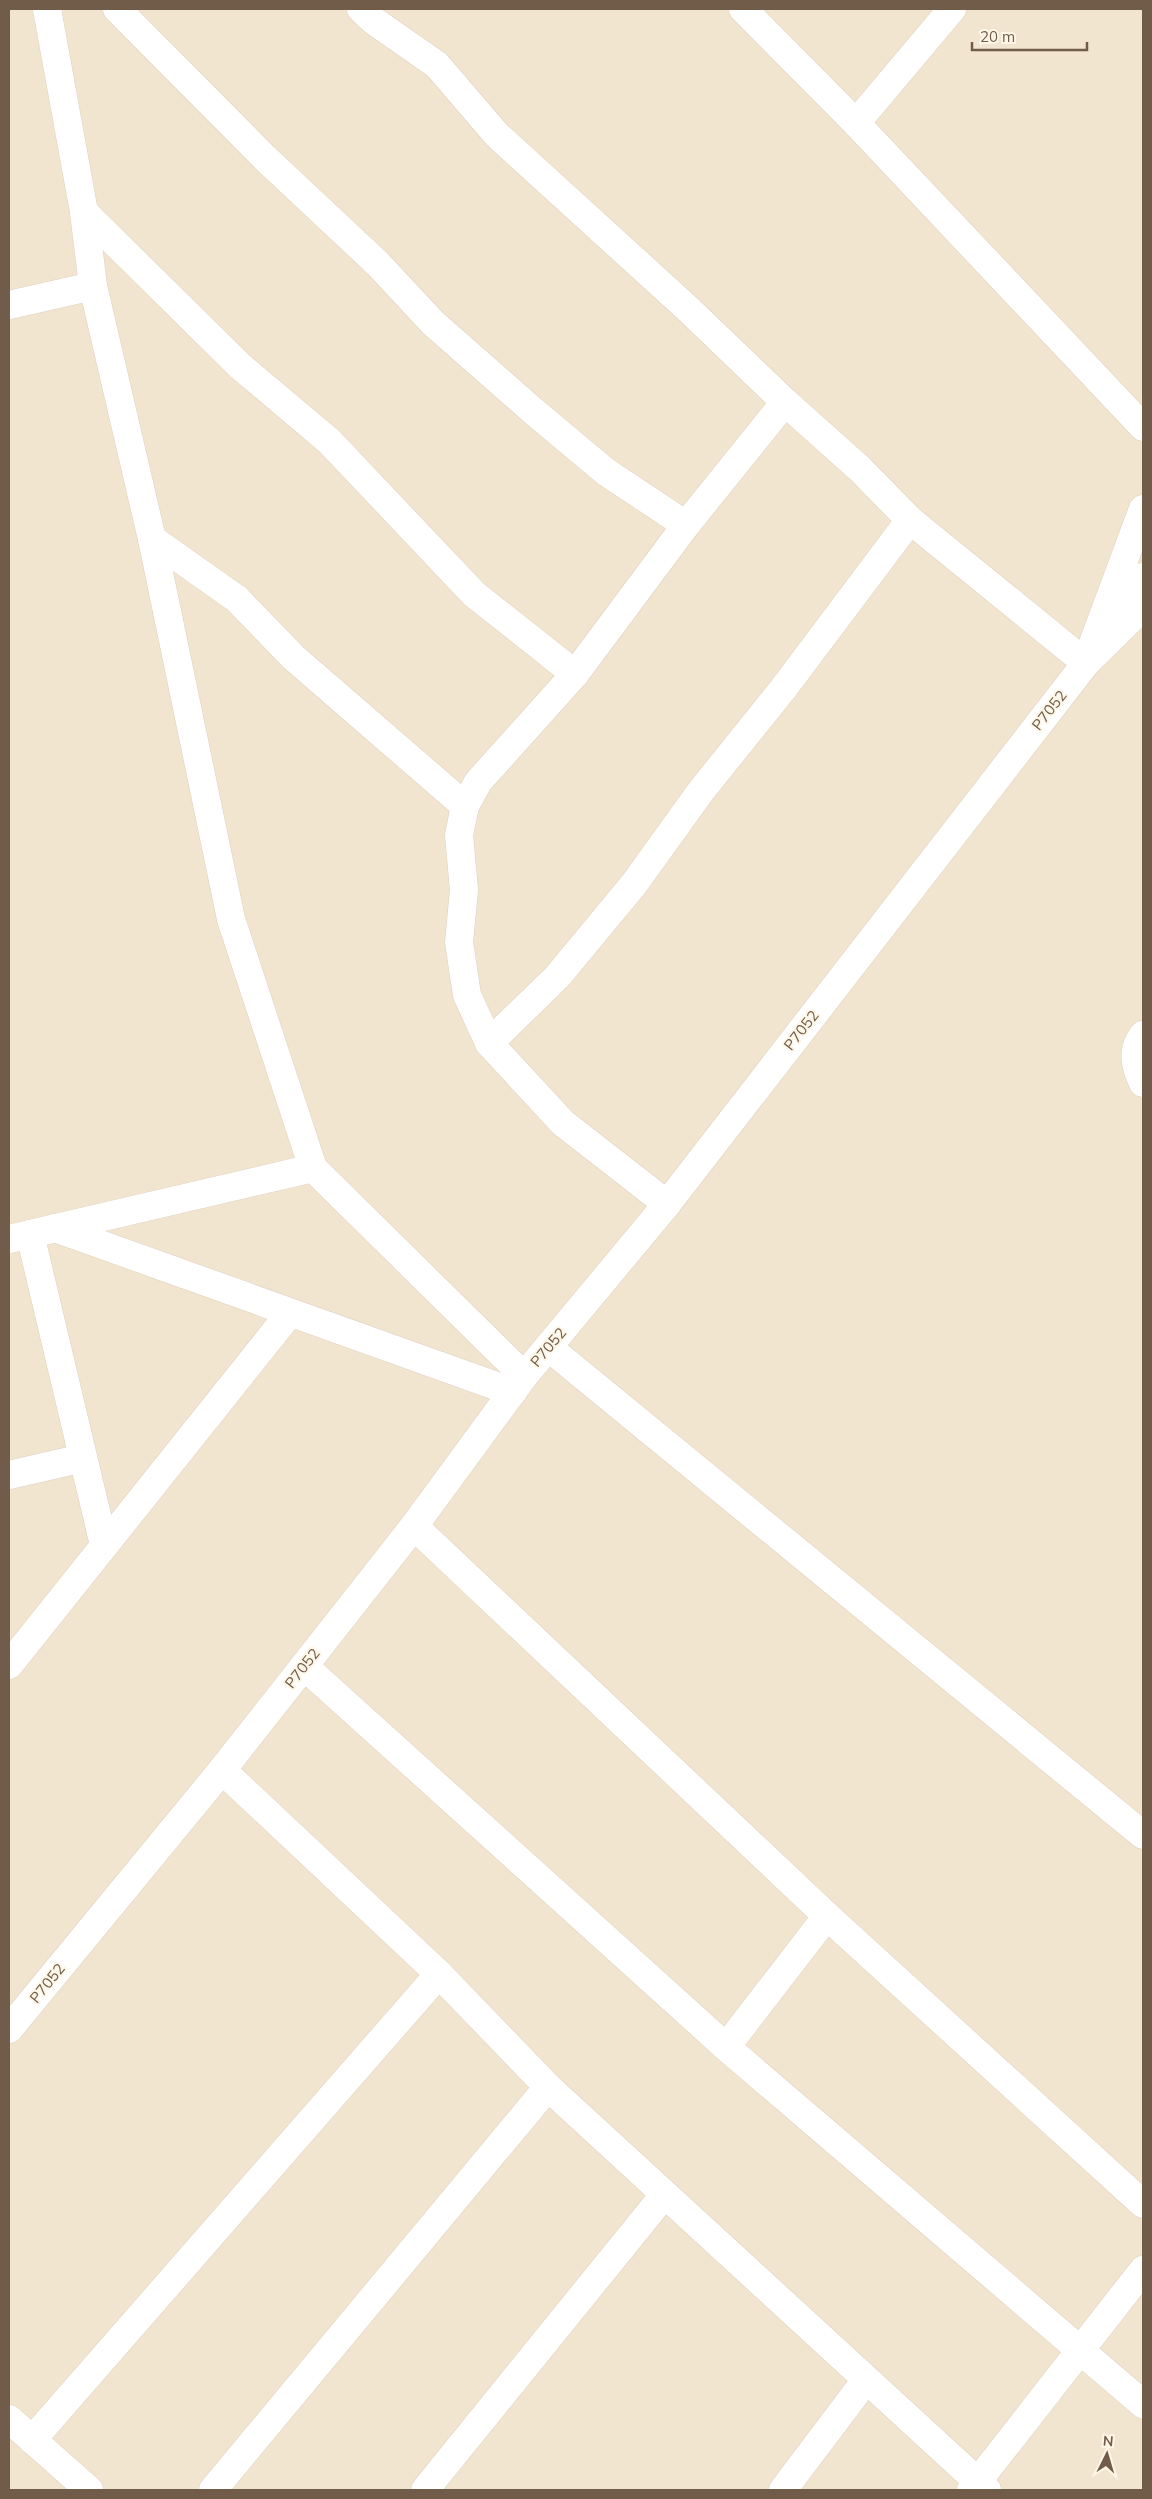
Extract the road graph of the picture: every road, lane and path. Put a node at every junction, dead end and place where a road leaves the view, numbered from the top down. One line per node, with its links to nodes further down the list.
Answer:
1 (47, 9): 7 (street)
2 (117, 9): 14 (street)
3 (361, 9): 10 (street)
4 (743, 9): 6 (street)
5 (952, 9): 6 (street)
6 (856, 123): 11 (street)
7 (84, 212): 8 (street); 19 (street)
8 (93, 286): 9 (street); 15 (street)
9 (9, 305)
10 (785, 402): 13 (street); 14 (street)
11 (1143, 427)
12 (1143, 509): 18 (street, P7052)
13 (910, 520): 18 (street); 22 (street)
14 (686, 525): 19 (street)
15 (152, 539): 20 (street); 24 (street)
16 (1143, 577): 18 (street, P7052)
17 (1143, 607): 18 (street, P7052)
18 (1086, 662): 25 (street, P7052)
19 (575, 674): 20 (street)
20 (465, 806): 22 (street)
21 (1143, 1035): 23 (street)
22 (489, 1044): 25 (street)
23 (1143, 1083)
24 (314, 1168): 26 (street); 29 (street)
25 (667, 1204): 28 (street, P7052)
26 (31, 1234): 27 (street); 30 (street)
27 (290, 1313): 29 (street); 33 (street)
28 (548, 1347): 29 (street, P7052); 37 (street)
29 (518, 1384): 32 (street, P7052)
30 (83, 1458): 31 (street); 33 (street)
31 (9, 1474)
32 (414, 1526): 35 (street, P7052); 38 (street)
33 (104, 1545): 34 (street)
34 (9, 1665)
35 (304, 1666): 36 (street, P7052); 41 (street)
36 (222, 1770): 39 (street); 40 (street, P7052)
37 (1143, 1835)
38 (827, 1916): 41 (street); 44 (street)
39 (439, 1974): 42 (street); 50 (street)
40 (9, 2029)
41 (726, 2047): 46 (street)
42 (548, 2087): 43 (street); 53 (street)
43 (664, 2195): 47 (street); 54 (street)
44 (1143, 2204)
45 (1143, 2270): 46 (street)
46 (1080, 2350): 48 (street); 51 (street)
47 (866, 2380): 51 (street); 55 (street)
48 (1143, 2404)
49 (9, 2419): 50 (street)
50 (32, 2440): 52 (street)
51 (979, 2487)
52 (89, 2490)
53 (213, 2490)
54 (425, 2490)
55 (783, 2490)

